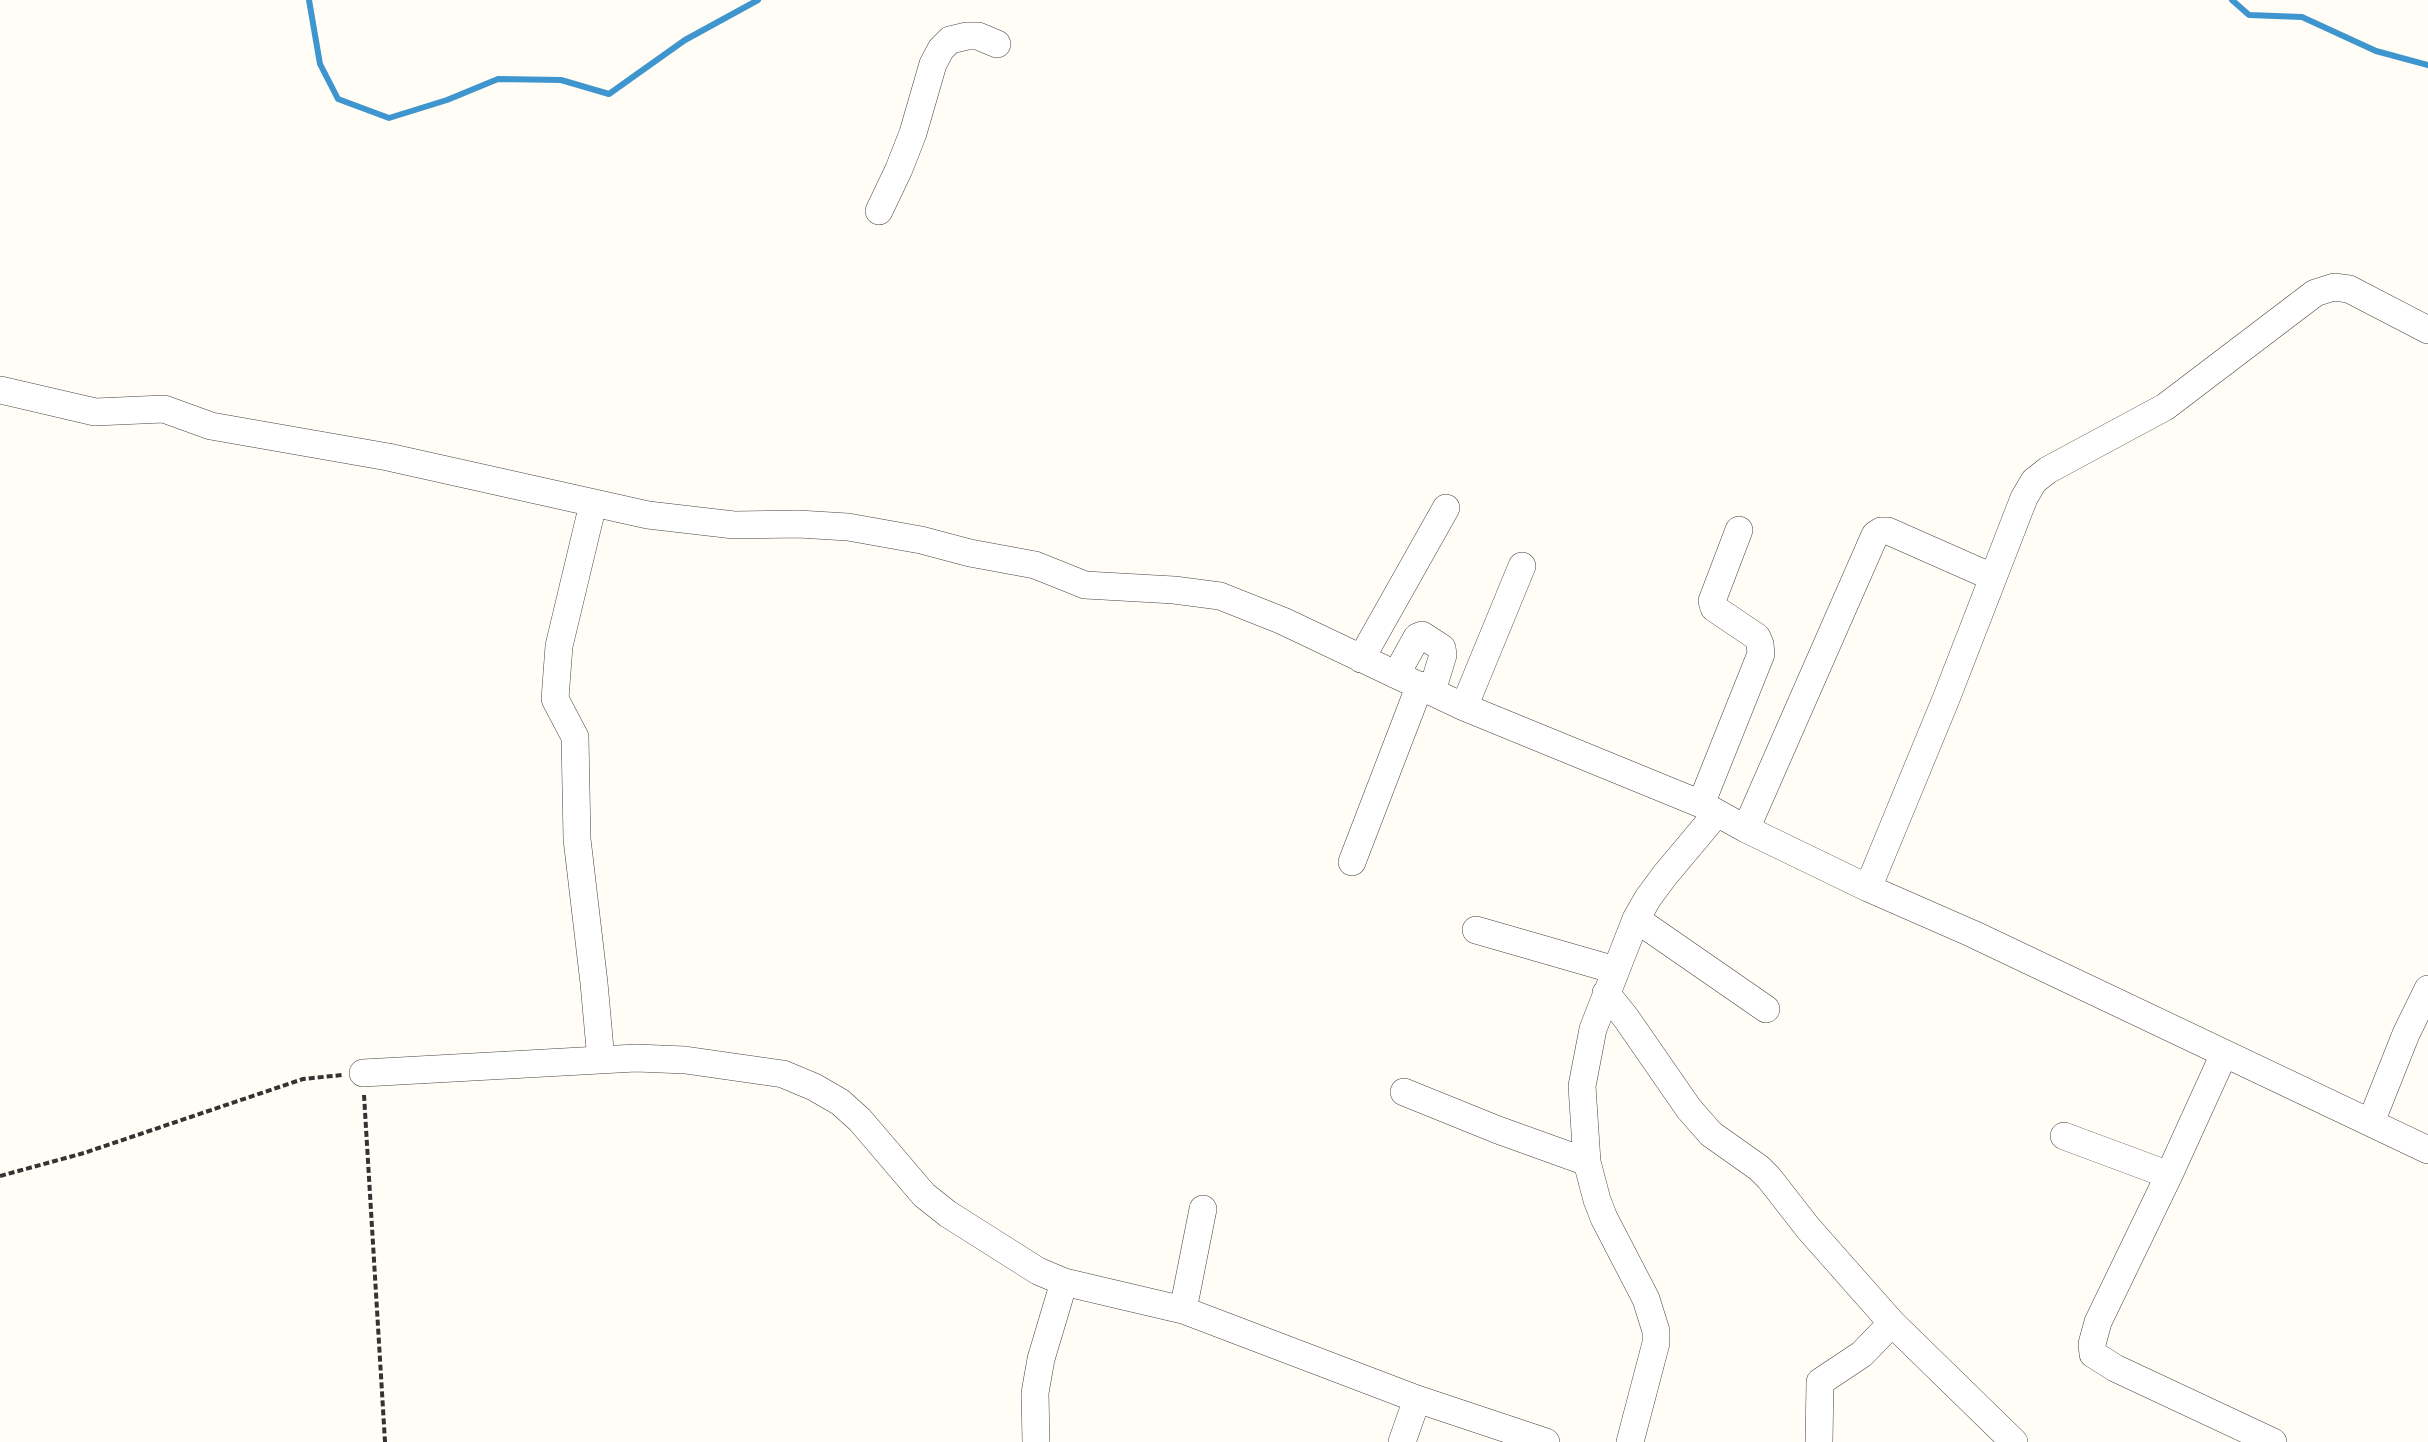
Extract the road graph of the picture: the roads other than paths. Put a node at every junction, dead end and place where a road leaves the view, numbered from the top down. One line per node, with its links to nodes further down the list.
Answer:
1 (996, 44): 2 (street)
2 (881, 205)
3 (2428, 330): 9 (street)
4 (0, 390): 5 (street)
5 (593, 504): 10 (street); 23 (street)
6 (1446, 508): 10 (street)
7 (1739, 530): 13 (street)
8 (1522, 566): 12 (street)
9 (1992, 577): 14 (street); 16 (street)
10 (1361, 659): 11 (street)
11 (1416, 684): 12 (street); 15 (street)
12 (1464, 706): 13 (street)
13 (1709, 808): 14 (street); 17 (street)
14 (1746, 829): 16 (street)
15 (1352, 862)
16 (1868, 888): 22 (street)
17 (1636, 919): 19 (street); 21 (street)
18 (1476, 930): 19 (street)
19 (1610, 981): 29 (street); 34 (street)
20 (2428, 989): 26 (street)
21 (1766, 1009)
22 (2224, 1054): 26 (street); 30 (street)
23 (600, 1060): 24 (street); 32 (street)
24 (363, 1073)
25 (1404, 1092): 29 (street)
26 (2371, 1122): 28 (street)
27 (2064, 1136): 30 (street)
28 (2428, 1150)
29 (1587, 1162): 39 (street)
30 (2169, 1176): 42 (street)
31 (1203, 1209): 33 (street)
32 (1064, 1282): 33 (street); 36 (street)
33 (1183, 1310): 35 (street)
34 (1892, 1323): 40 (street); 41 (street)
35 (1417, 1399): 37 (street); 38 (street)
36 (1036, 1442)
37 (1401, 1442)
38 (1546, 1442)
39 (1630, 1442)
40 (1819, 1442)
41 (2014, 1442)
42 (2273, 1442)

